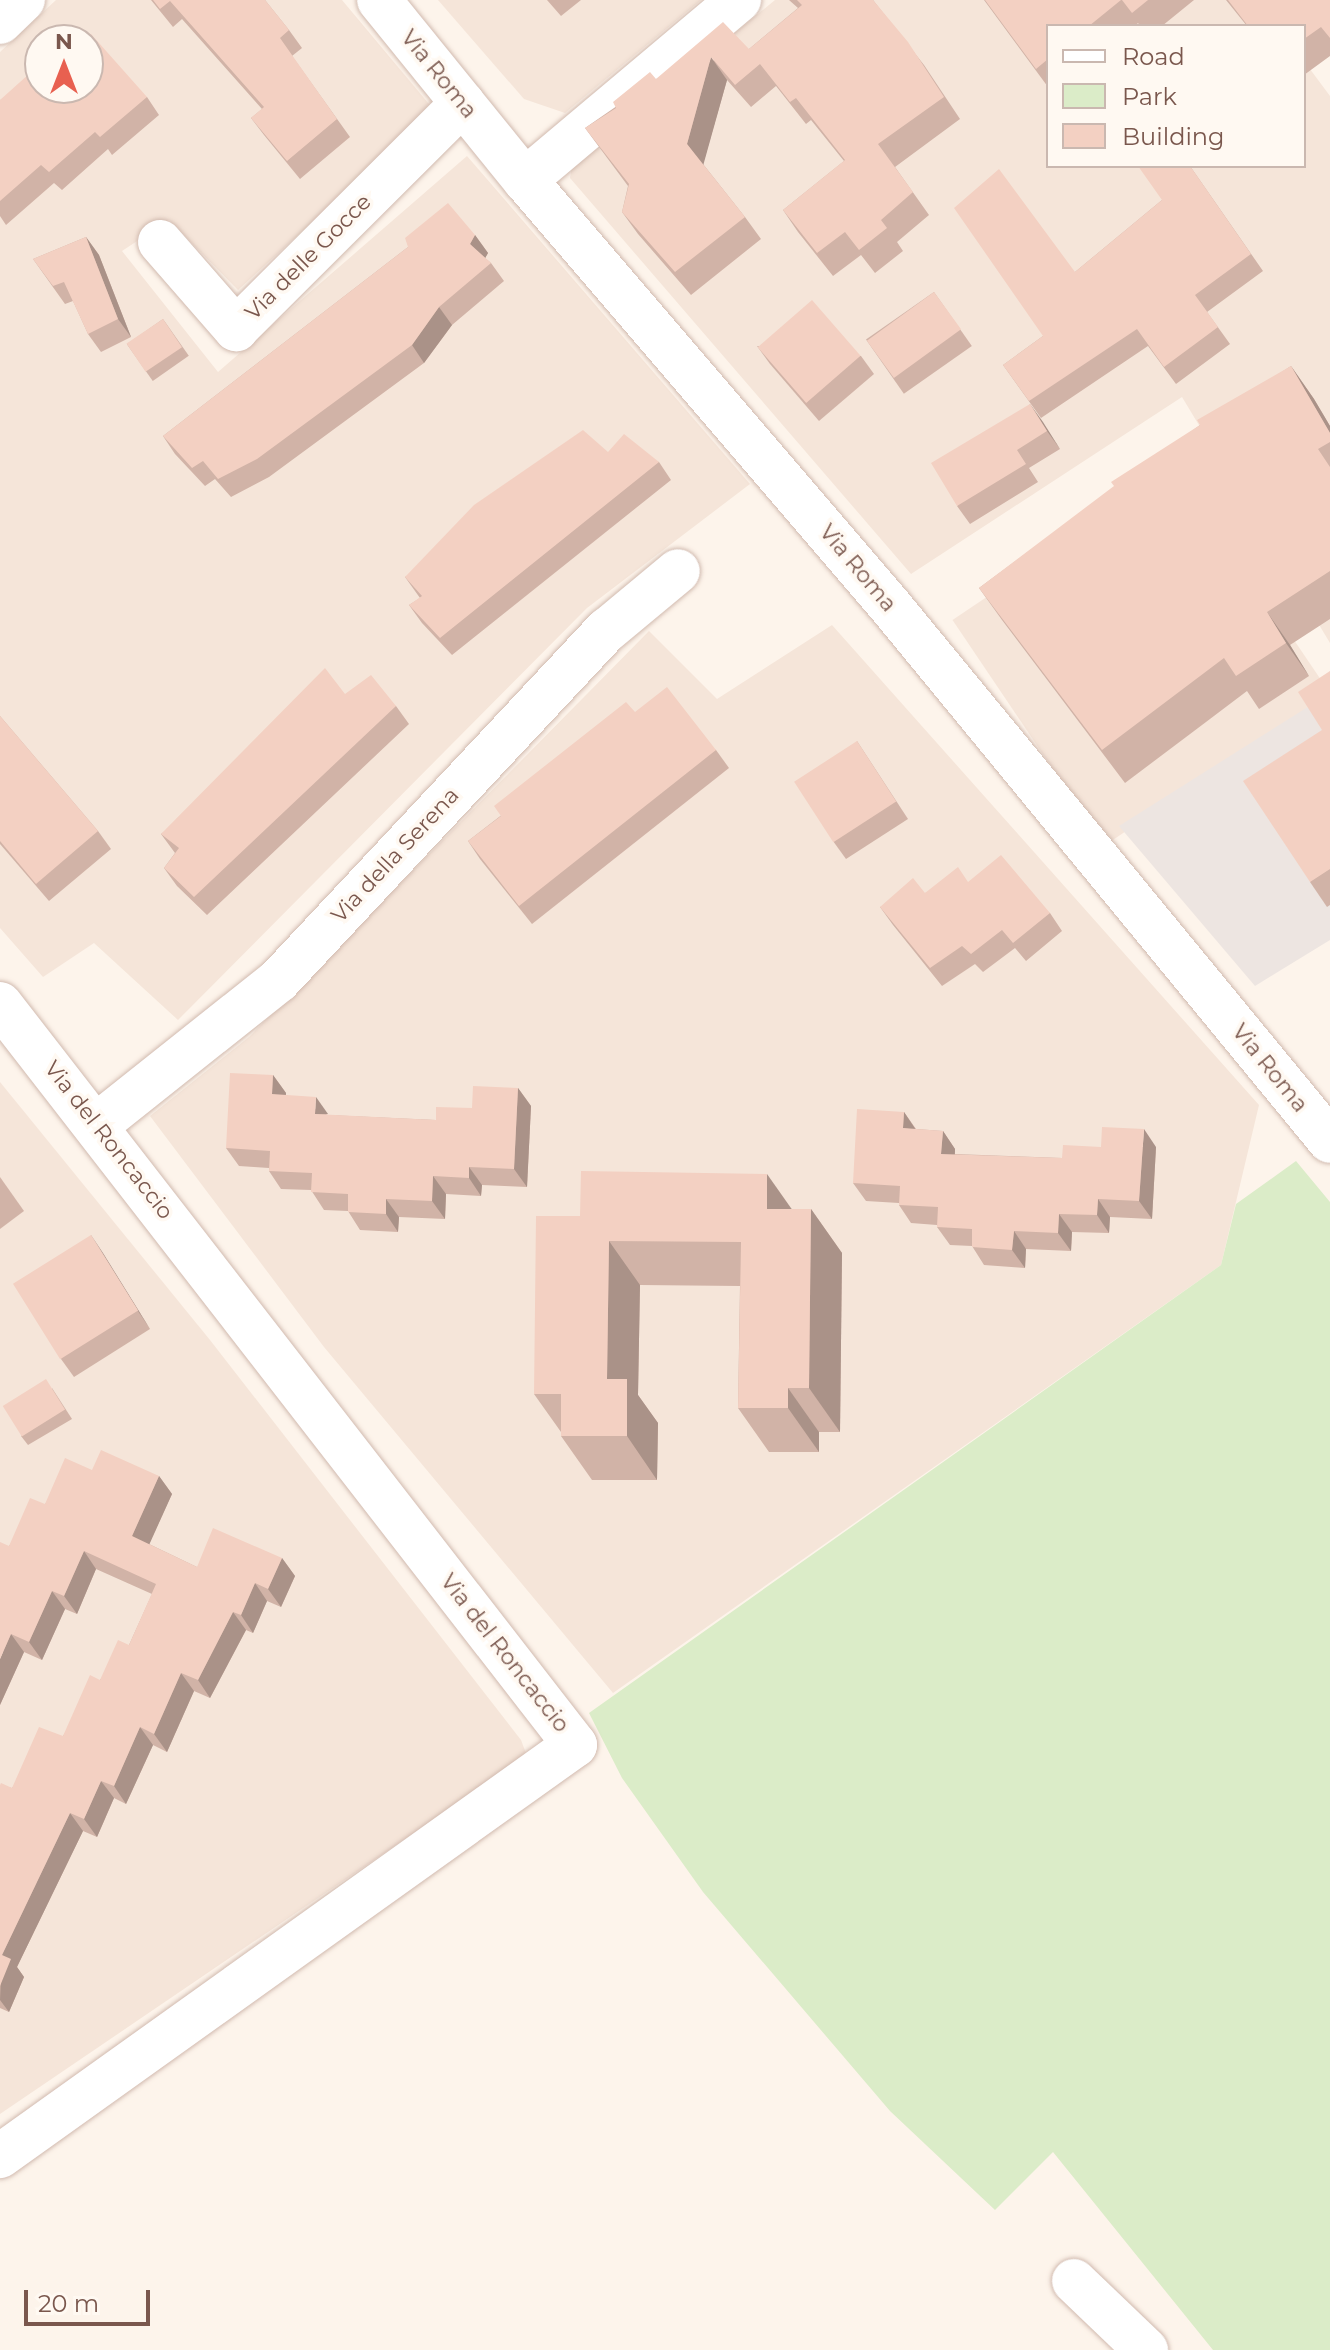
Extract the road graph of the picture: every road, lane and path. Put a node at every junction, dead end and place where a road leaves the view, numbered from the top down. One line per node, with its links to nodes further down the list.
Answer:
1 (23, 0): 4 (street)
2 (379, 0): 5 (street, Via Roma)
3 (739, 0): 6 (street)
4 (0, 22)
5 (463, 103): 6 (street, Via Roma); 7 (street, Via delle Gocce)
6 (525, 180): 11 (street, Via Roma)
7 (160, 242)
8 (678, 571): 10 (street, Via della Serena)
9 (0, 1004): 10 (street, Via del Roncaccio)
10 (98, 1124): 12 (street, Via del Roncaccio)
11 (1330, 1141)
12 (0, 2156)
13 (1074, 2281): 14 (street)
14 (1146, 2350)

